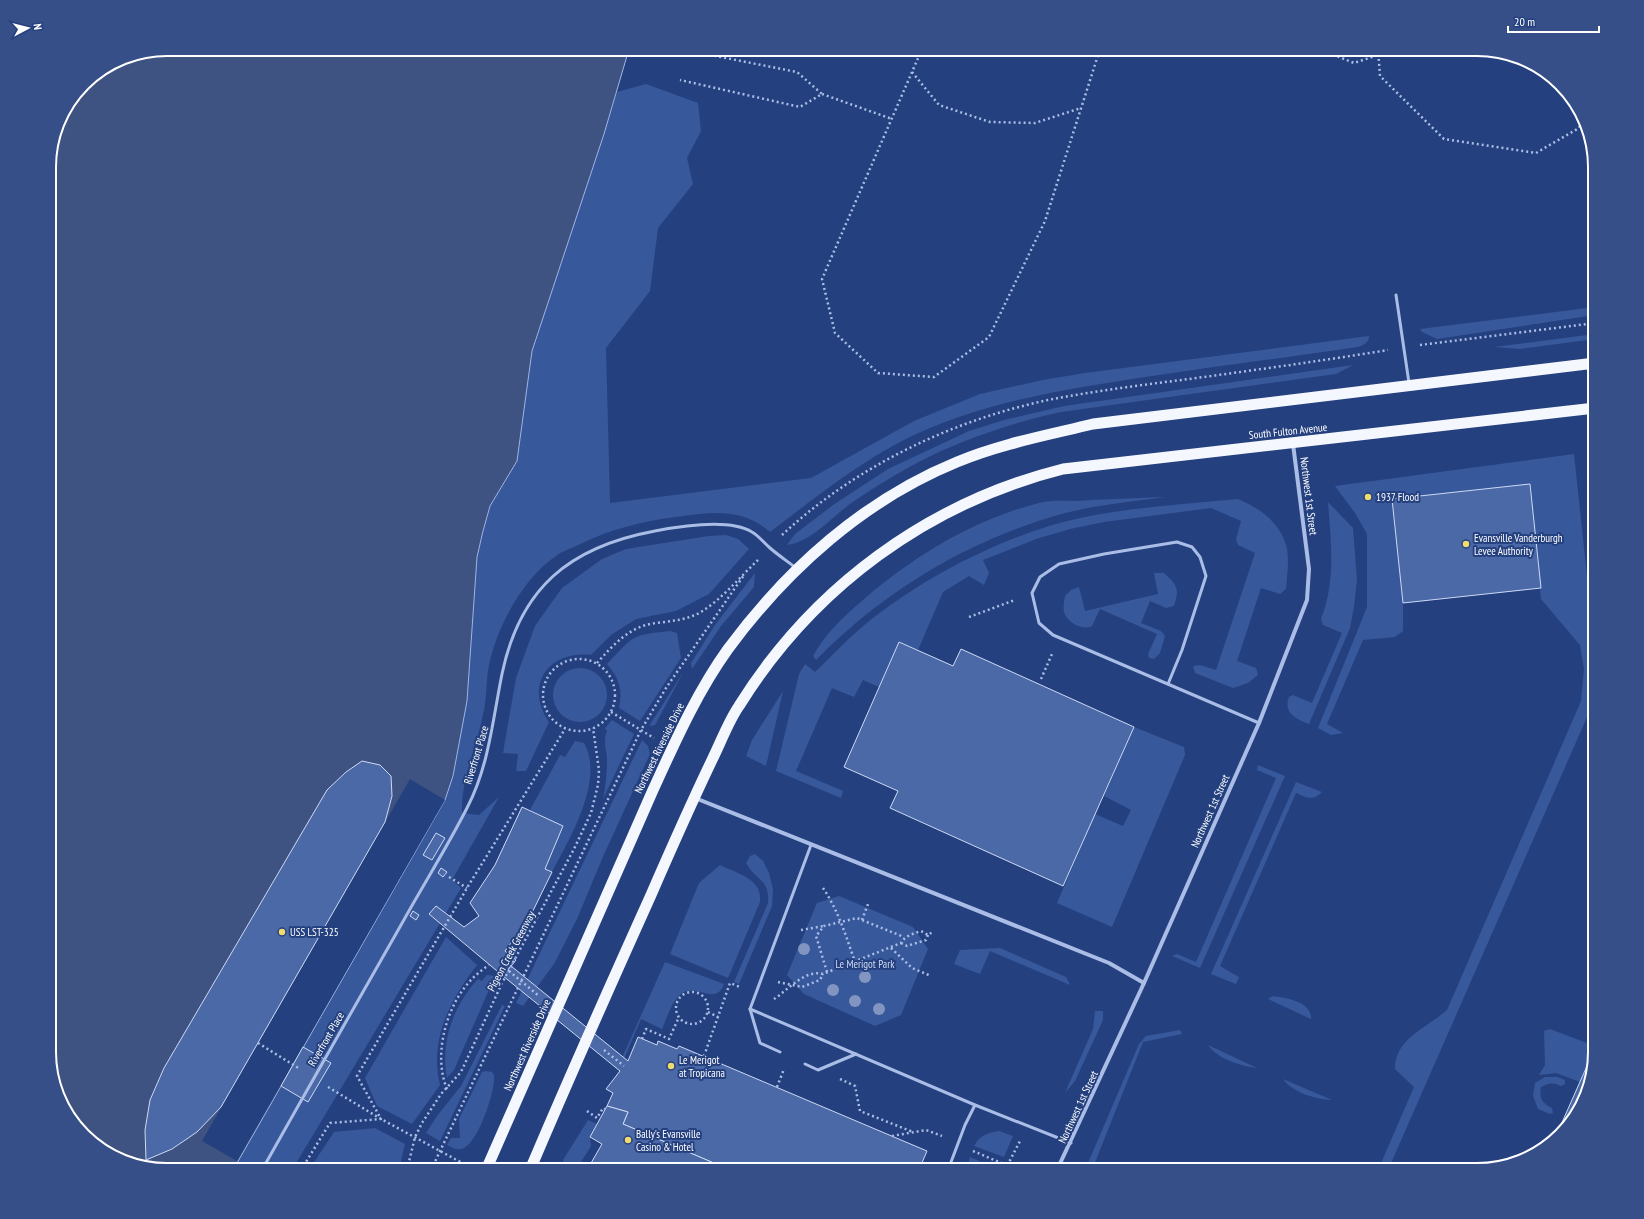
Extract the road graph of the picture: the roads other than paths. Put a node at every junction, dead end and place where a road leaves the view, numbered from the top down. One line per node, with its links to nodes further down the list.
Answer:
1 (1396, 295): 3 (lane)
2 (1588, 364): 3 (highway)
3 (1409, 385): 6 (highway, Northwest Riverside Drive)
4 (1588, 409): 5 (highway, South Fulton Avenue)
5 (1293, 444): 8 (street, Northwest 1st Street); 9 (highway, South Fulton Avenue)
6 (797, 570): 18 (lane, Riverfront Place); 19 (highway, Northwest Riverside Drive)
7 (1168, 684): 7 (lane); 8 (lane)
8 (1259, 723): 11 (street, Northwest 1st Street)
9 (694, 798): 10 (street); 20 (highway)
10 (811, 845): 11 (street); 12 (lane)
11 (1144, 983): 17 (street, Northwest 1st Street)
12 (750, 1009): 13 (lane); 14 (lane)
13 (780, 1052)
14 (856, 1054): 15 (lane); 16 (lane)
15 (805, 1064)
16 (975, 1105): 17 (lane); 21 (lane)
17 (1071, 1143): 22 (street, Northwest 1st Street)
18 (266, 1163)
19 (489, 1163)
20 (533, 1163)
21 (951, 1163)
22 (1061, 1163)

